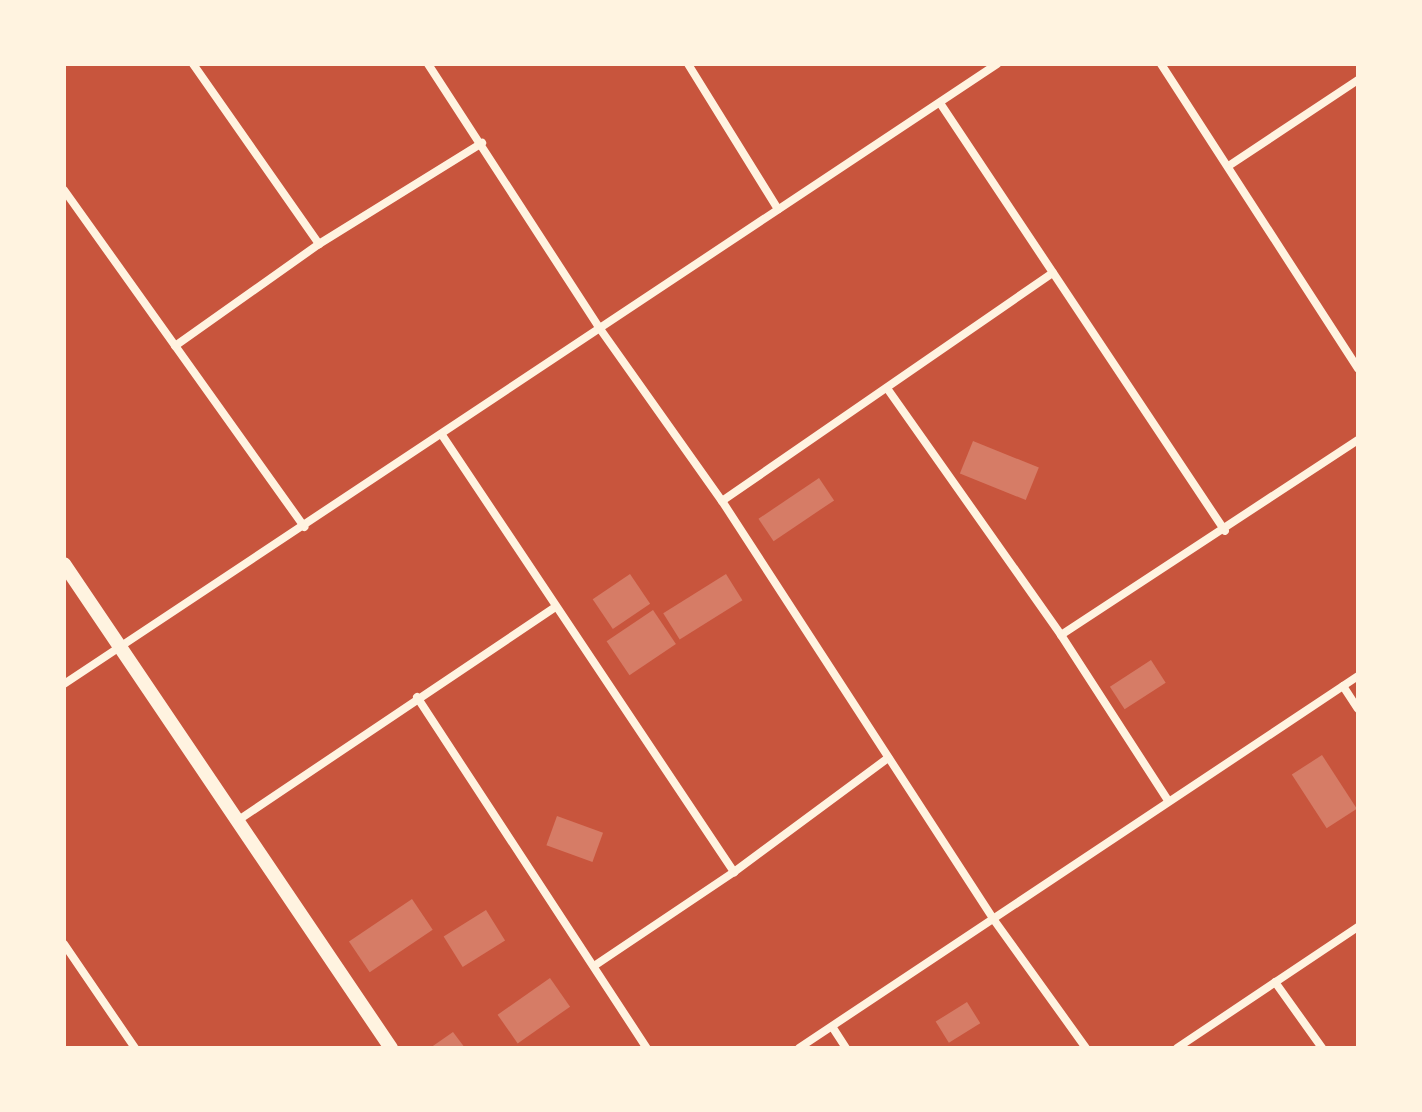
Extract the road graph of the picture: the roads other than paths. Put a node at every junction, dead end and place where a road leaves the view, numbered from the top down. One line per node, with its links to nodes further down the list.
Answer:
1 (193, 64): 12 (street)
2 (428, 64): 8 (street)
3 (688, 64): 11 (street)
4 (997, 64): 7 (street)
5 (1161, 64): 9 (street)
6 (1358, 80): 9 (street)
7 (940, 103): 11 (street); 13 (street)
8 (482, 143): 12 (street); 14 (street)
9 (1230, 165): 16 (street)
10 (64, 190): 15 (street)
11 (778, 209): 14 (street)
12 (319, 244): 15 (street)
13 (1053, 273): 17 (street); 22 (street)
14 (598, 326): 18 (street); 20 (street)
15 (175, 346): 21 (street)
16 (1358, 369)
17 (889, 391): 20 (street); 25 (street)
18 (442, 435): 21 (street); 24 (street)
19 (1358, 440): 22 (street)
20 (722, 501): 32 (street)
21 (304, 527): 26 (street)
22 (1225, 531): 25 (street)
23 (64, 564): 26 (street)
24 (554, 608): 30 (street); 35 (street)
25 (1061, 635): 33 (street)
26 (119, 648): 28 (street); 34 (street)
27 (1358, 676): 29 (street)
28 (64, 684)
29 (1343, 686): 31 (street); 33 (street)
30 (417, 697): 34 (street); 39 (street)
31 (1358, 709)
32 (888, 758): 35 (street); 36 (street)
33 (1167, 799): 36 (street)
34 (240, 819): 43 (street)
35 (734, 872): 39 (street)
36 (994, 920): 41 (street); 47 (street)
37 (1358, 927): 40 (street)
38 (64, 944): 42 (street)
39 (597, 964): 44 (street)
40 (1275, 982): 48 (street); 49 (street)
41 (833, 1028): 45 (street); 46 (street)
42 (135, 1048)
43 (391, 1048)
44 (647, 1048)
45 (799, 1048)
46 (846, 1048)
47 (1086, 1048)
48 (1177, 1048)
49 (1322, 1048)

